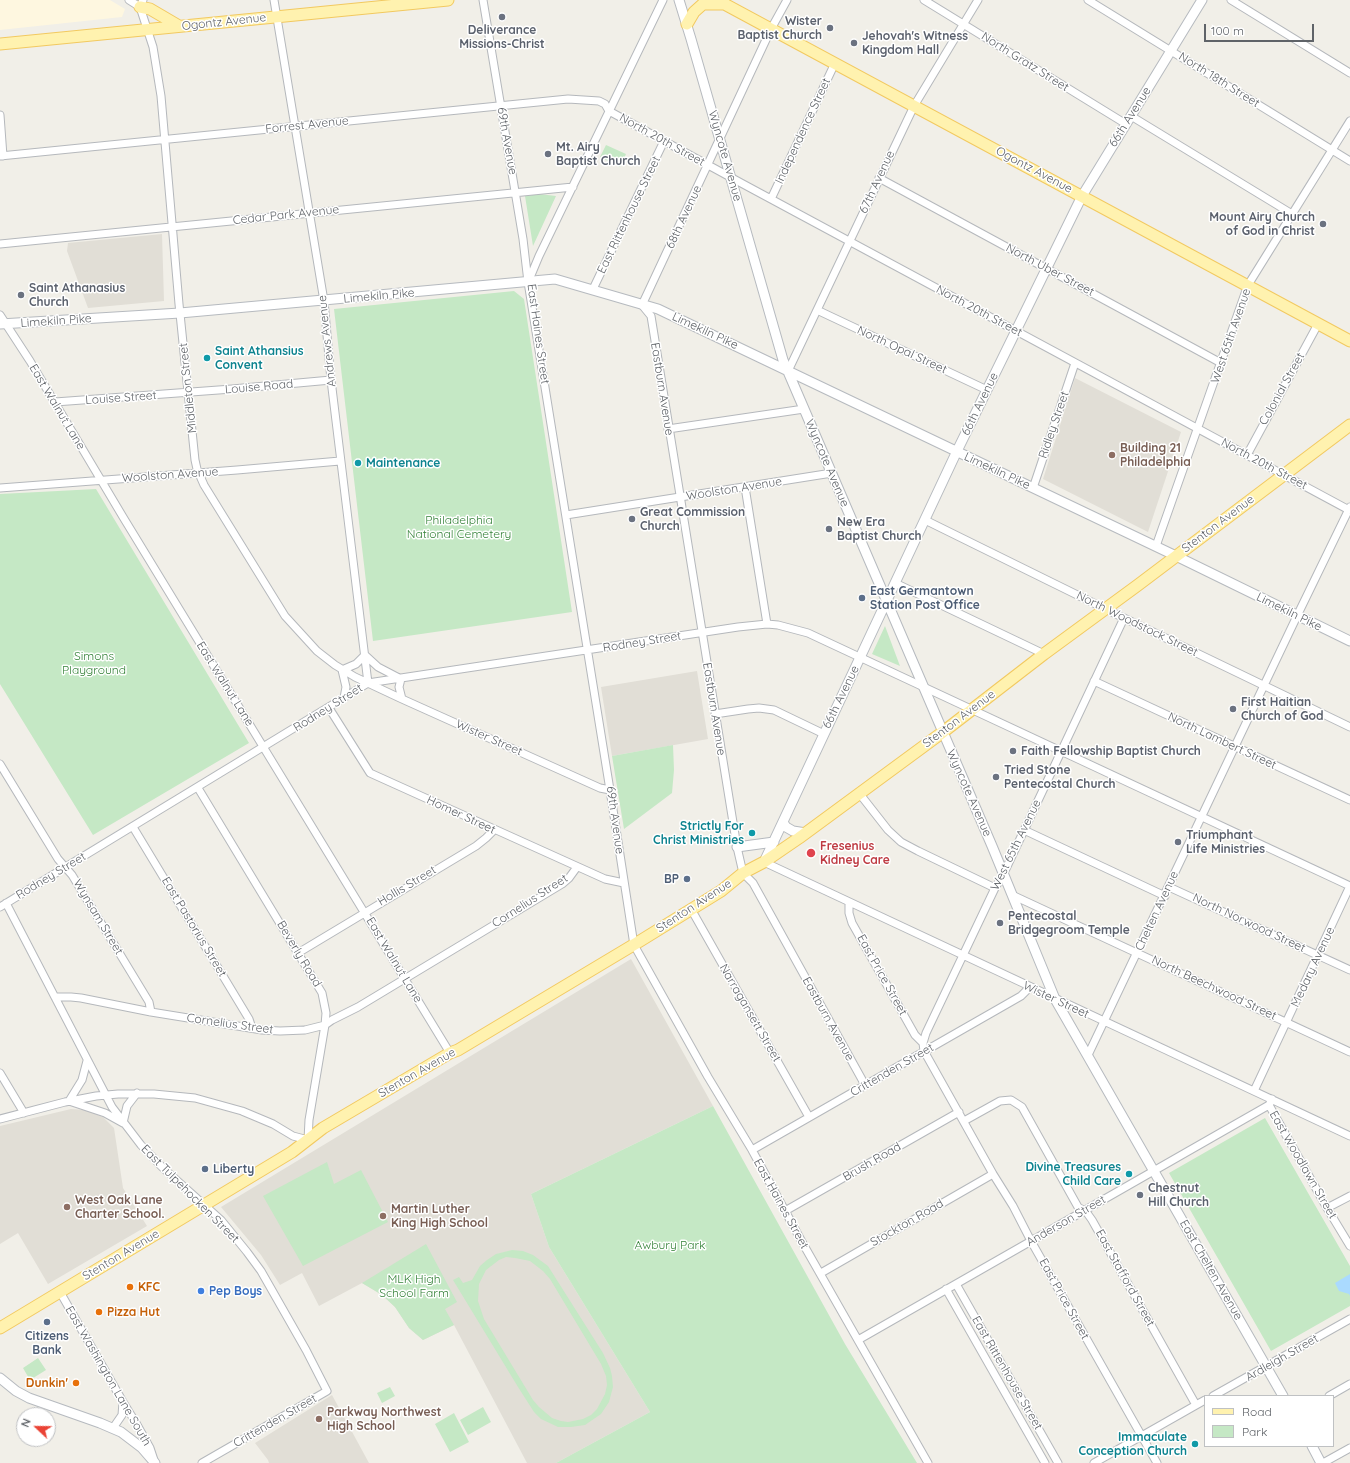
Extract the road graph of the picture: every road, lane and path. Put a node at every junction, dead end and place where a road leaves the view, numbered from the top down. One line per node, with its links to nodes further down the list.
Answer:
1 (129, 0): 14 (street)
2 (274, 0): 16 (street, Andrews Avenue)
3 (448, 0): 15 (main road, Ogontz Avenue)
4 (483, 0): 26 (street, 69th Avenue)
5 (663, 0): 28 (street, East Haines Street)
6 (679, 0): 17 (street, Wyncote Avenue)
7 (787, 0): 21 (street, 68th Avenue)
8 (924, 0): 18 (street, North Gratz Street)
9 (978, 0): 18 (street, 67th Avenue)
10 (1088, 0): 23 (street, North 18th Street)
11 (1202, 0): 23 (street, 66th Avenue)
12 (1231, 0): 25 (street)
13 (721, 2): 17 (main road); 21 (main road, Ogontz Avenue)
14 (142, 3): 19 (main road); 20 (street, Middleton Street)
15 (379, 3): 16 (main road, Ogontz Avenue)
16 (277, 17): 19 (main road, Ogontz Avenue); 32 (street, Andrews Avenue)
17 (687, 24): 33 (street, Wyncote Avenue)
18 (964, 24): 27 (street, 67th Avenue); 30 (street, North Gratz Street)
19 (179, 26): 20 (main road, Ogontz Avenue)
20 (147, 29): 22 (main road, Ogontz Avenue); 34 (street, Middleton Street)
21 (771, 29): 24 (main road, Ogontz Avenue); 33 (street, 68th Avenue)
22 (0, 44)
23 (1171, 50): 30 (street, 66th Avenue); 36 (street, North 18th Street)
24 (835, 63): 27 (main road, Ogontz Avenue); 45 (street, Independence Street)
25 (1350, 73)
26 (501, 106): 28 (street, Forrest Avenue); 32 (street, Forrest Avenue); 43 (street, 69th Avenue)
27 (914, 106): 41 (street, 67th Avenue); 44 (main road, Ogontz Avenue)
28 (609, 111): 35 (street, North 20th Street); 42 (street, East Haines Street)
29 (0, 115): 37 (street)
30 (1128, 120): 44 (street, 66th Avenue); 47 (street, North Gratz Street)
31 (1350, 121): 36 (street, West 65th Avenue)
32 (295, 126): 34 (street, Forrest Avenue); 46 (street, Andrews Avenue)
33 (720, 138): 39 (street, 68th Avenue); 40 (street, Wyncote Avenue)
34 (164, 140): 37 (street, Forrest Avenue); 48 (street, Middleton Street)
35 (664, 141): 39 (street, North 20th Street); 54 (street, East Rittenhouse Street)
36 (1332, 150): 38 (street, North 18th Street); 47 (street, West 65th Avenue)
37 (1, 156)
38 (1350, 160)
39 (708, 165): 40 (street, North 20th Street); 56 (street, 68th Avenue)
40 (732, 178): 45 (street, North 20th Street); 66 (street, Wyncote Avenue)
41 (879, 178): 49 (street, 67th Avenue); 51 (street, North Uber Street)
42 (573, 187): 43 (street, Cedar Park Avenue); 52 (street, East Haines Street)
43 (515, 192): 46 (street, Cedar Park Avenue); 52 (street, 69th Avenue)
44 (1082, 196): 51 (street, 66th Avenue); 53 (main road, Ogontz Avenue)
45 (771, 199): 49 (street, North 20th Street)
46 (310, 213): 48 (street, Cedar Park Avenue); 55 (street, Andrews Avenue)
47 (1292, 214): 53 (street, West 65th Avenue)
48 (172, 226): 50 (street, Cedar Park Avenue); 58 (street, Middleton Street)
49 (850, 241): 57 (street, 67th Avenue); 62 (street, North 20th Street)
50 (0, 244)
51 (1046, 268): 62 (street, 66th Avenue); 64 (street, North Uber Street)
52 (528, 282): 54 (street, Limekiln Pike); 55 (street, Limekiln Pike); 87 (street, East Haines Street)
53 (1248, 285): 61 (main road, Ogontz Avenue); 64 (street, West 65th Avenue)
54 (593, 290): 56 (street, Limekiln Pike)
55 (324, 301): 58 (street, Limekiln Pike); 67 (street, Andrews Avenue)
56 (642, 305): 66 (street, Limekiln Pike); 73 (street, Eastburn Avenue)
57 (817, 310): 66 (street, 67th Avenue); 68 (street, North Opal Street)
58 (180, 313): 60 (street, Limekiln Pike); 69 (street, Middleton Street)
59 (0, 315): 60 (street, East Walnut Lane)
60 (3, 324): 70 (street, East Walnut Lane)
61 (1318, 324): 63 (main road, Ogontz Avenue); 76 (street, Colonial Street)
62 (1016, 331): 65 (street, North 20th Street); 68 (street, 66th Avenue)
63 (1350, 341)
64 (1221, 362): 74 (street, West 65th Avenue)
65 (1075, 363): 74 (street, North 20th Street); 84 (street, Ridley Street)
66 (788, 371): 71 (street, Wyncote Avenue); 75 (street, Limekiln Pike)
67 (331, 380): 69 (street, Louise Road); 77 (street, Andrews Avenue)
68 (986, 390): 75 (street, 66th Avenue)
69 (188, 393): 70 (street, Louise Street); 78 (street, Middleton Street)
70 (55, 402): 81 (street, East Walnut Lane)
71 (804, 409): 73 (street); 79 (street, Wyncote Avenue)
72 (1350, 425): 80 (main road, Stenton Avenue)
73 (668, 429): 85 (street, Eastburn Avenue)
74 (1198, 429): 76 (street, North 20th Street); 90 (street, West 65th Avenue)
75 (957, 452): 84 (street, Limekiln Pike); 88 (street, 66th Avenue)
76 (1247, 455): 80 (street, North 20th Street)
77 (340, 460): 78 (street, Woolston Avenue); 101 (street, Andrews Avenue)
78 (199, 473): 81 (street, Woolston Avenue); 104 (street, Middleton Street)
79 (832, 473): 82 (street, Woolston Avenue); 93 (street, Wyncote Avenue)
80 (1284, 475): 86 (street, North 20th Street); 91 (main road, Stenton Avenue)
81 (100, 480): 83 (street, Woolston Avenue); 119 (street, East Walnut Lane)
82 (745, 487): 85 (street, Woolston Avenue); 97 (street)
83 (0, 488)
84 (1033, 488): 90 (street, Limekiln Pike)
85 (680, 497): 87 (street, Woolston Avenue); 98 (street, Eastburn Avenue)
86 (1349, 508): 89 (street, Chelten Avenue)
87 (566, 515): 100 (street, East Haines Street)
88 (925, 520): 92 (street, 66th Avenue); 94 (street, North Woodstock Street)
89 (1347, 522): 95 (street, Chelten Avenue)
90 (1156, 546): 91 (street, Limekiln Pike)
91 (1176, 556): 94 (main road, Stenton Avenue); 95 (street, Limekiln Pike)
92 (895, 583): 93 (street, 66th Avenue); 102 (street)
93 (886, 601): 103 (street, 66th Avenue); 109 (street, Wyncote Avenue)
94 (1106, 608): 96 (street, North Woodstock Street); 102 (main road, Stenton Avenue)
95 (1297, 616): 99 (street, Limekiln Pike); 108 (street, Chelten Avenue)
96 (1124, 618): 106 (street, West 65th Avenue); 108 (street, North Woodstock Street)
97 (767, 624): 98 (street, Rodney Street); 103 (street, Rodney Street)
98 (701, 632): 100 (street, Rodney Street); 115 (street, Eastburn Avenue)
99 (1350, 641)
100 (588, 651): 105 (street, Rodney Street); 110 (street, East Haines Street)
101 (365, 654): 104 (street); 105 (street); 107 (street, Andrews Avenue)
102 (1044, 654): 114 (main road, Stenton Avenue)
103 (860, 658): 109 (street, Rodney Street); 118 (street, 66th Avenue)
104 (342, 670): 107 (street, Middleton Street); 111 (street)
105 (401, 679): 107 (street, Rodney Street); 112 (street)
106 (1094, 681): 120 (street, North Lambert Street); 121 (street, West 65th Avenue)
107 (368, 684): 111 (street, Rodney Street); 112 (street, Wister Street)
108 (1264, 685): 116 (street, North Woodstock Street); 120 (street, Chelten Avenue)
109 (923, 687): 114 (street, Rodney Street); 117 (street, Wyncote Avenue)
110 (595, 695): 124 (street, 69th Avenue)
111 (344, 698): 113 (street, Rodney Street)
112 (402, 699): 124 (street, Wister Street)
113 (330, 708): 119 (street, Rodney Street); 130 (street, Homer Street)
114 (972, 709): 117 (main road, Stenton Avenue); 121 (street, Rodney Street)
115 (715, 714): 118 (street); 134 (street, Eastburn Avenue)
116 (1350, 727)
117 (943, 732): 125 (main road, Stenton Avenue); 139 (street, Wyncote Avenue)
118 (824, 734): 128 (street, 66th Avenue)
119 (264, 747): 123 (street, Rodney Street); 149 (street, East Walnut Lane)
120 (1235, 747): 126 (street, North Lambert Street); 127 (street, Chelten Avenue)
121 (1061, 751): 127 (street, Rodney Street); 131 (street, West 65th Avenue)
122 (0, 764): 137 (street, Wynsam Street)
123 (198, 788): 129 (street, Rodney Street); 151 (street, Beverly Road)
124 (610, 790): 140 (street, 69th Avenue)
125 (859, 793): 132 (main road, Stenton Avenue); 143 (street)
126 (1350, 800)
127 (1202, 816): 141 (street, Rodney Street); 142 (street, Chelten Avenue)
128 (783, 822): 132 (street); 133 (street, 66th Avenue)
129 (133, 827): 137 (street, Rodney Street); 164 (street, East Pastorius Street)
130 (494, 830): 136 (street, Homer Street); 149 (street, Hollis Street)
131 (1024, 830): 139 (street, West 65th Avenue); 145 (street)
132 (806, 833): 135 (main road, Stenton Avenue)
133 (774, 842): 134 (street); 135 (street, 66th Avenue)
134 (737, 847): 138 (street, Eastburn Avenue)
135 (764, 862): 138 (main road, Stenton Avenue); 146 (street, Wister Street)
136 (577, 867): 140 (street, Homer Street); 156 (street, Cornelius Street)
137 (66, 868): 147 (street, Rodney Street); 160 (street, Wynsam Street)
138 (743, 874): 148 (main road, Stenton Avenue); 172 (street, Eastburn Avenue)
139 (1003, 875): 143 (street, West 65th Avenue); 144 (street, Wyncote Avenue)
140 (624, 883): 150 (street, 69th Avenue)
141 (1350, 886): 153 (street, Medary Avenue)
142 (1169, 887): 145 (street, Chelten Avenue); 153 (street, North Norwood Street)
143 (995, 888): 154 (street, West 65th Avenue)
144 (1012, 895): 152 (street, North Beechwood Street); 159 (street, Wyncote Avenue)
145 (1165, 896): 152 (street, Chelten Avenue)
146 (849, 903): 154 (street, Wister Street); 165 (street, East Price Street)
147 (3, 905): 158 (street, East Tulpehocken Street)
148 (691, 909): 150 (main road, Stenton Avenue); 180 (street, Narragansett Street)
149 (365, 912): 151 (street, Hollis Street); 156 (street, East Walnut Lane)
150 (634, 945): 168 (main road, Stenton Avenue); 186 (street, East Haines Street)
151 (298, 953): 163 (street, Beverly Road)
152 (1138, 953): 161 (street, Chelten Avenue); 162 (street, North Beechwood Street)
153 (1318, 955): 155 (street, North Norwood Street); 162 (street, Medary Avenue)
154 (963, 956): 157 (street, Wister Street); 165 (street, West 65th Avenue)
155 (1350, 970)
156 (405, 979): 163 (street, Cornelius Street); 168 (street, East Walnut Lane)
157 (1030, 987): 159 (street, Wister Street); 166 (street, Crittenden Street)
158 (55, 998): 160 (street, Cornelius Street); 170 (street, East Tulpehocken Street)
159 (1056, 999): 161 (street, Wister Street); 169 (street, East Chelten Avenue)
160 (150, 1012): 164 (street, Cornelius Street)
161 (1104, 1022): 169 (street, Chelten Avenue); 173 (street, Wister Street)
162 (1287, 1022): 167 (street, North Beechwood Street); 173 (street, Medary Avenue)
163 (325, 1024): 164 (street, Cornelius Street); 185 (street, Beverly Road)
164 (252, 1028)
165 (924, 1043): 166 (street, West 65th Avenue)
166 (924, 1051): 172 (street, Crittenden Street); 178 (street, East Price Street)
167 (1350, 1052)
168 (450, 1053): 185 (main road, Stenton Avenue)
169 (1088, 1055): 187 (street, East Chelten Avenue)
170 (88, 1061): 175 (street, East Tulpehocken Street); 176 (street)
171 (0, 1073): 179 (street)
172 (865, 1085): 180 (street, Crittenden Street)
173 (1254, 1091): 177 (street, Wister Street)
174 (136, 1093): 175 (street); 183 (street); 185 (street)
175 (105, 1095): 176 (street); 183 (street, East Tulpehocken Street)
176 (69, 1102): 179 (street); 183 (street)
177 (1271, 1102): 184 (street, Wister Street); 187 (street, Anderson Street); 191 (street, East Woodlawn Street)
178 (959, 1112): 182 (street, East Price Street); 192 (street, Brush Road)
179 (24, 1113): 181 (street)
180 (809, 1117): 186 (street, Crittenden Street)
181 (0, 1119)
182 (964, 1121): 188 (street, East Price Street); 193 (street, East Stafford Street)
183 (123, 1123): 190 (street, East Tulpehocken Street)
184 (1350, 1136)
185 (308, 1140): 190 (main road, Stenton Avenue)
186 (752, 1150): 192 (street, East Haines Street)
187 (1155, 1171): 193 (street, Anderson Street); 203 (street, East Chelten Avenue)
188 (993, 1174): 194 (street, East Price Street); 196 (street, Stockton Road)
189 (1350, 1196): 191 (street)
190 (204, 1205): 199 (main road, Stenton Avenue); 206 (street, East Tulpehocken Street)
191 (1327, 1208): 195 (street, East Woodlawn Street)
192 (785, 1211): 196 (street, East Haines Street)
193 (1084, 1211): 194 (street, Anderson Street); 212 (street, East Stafford Street)
194 (1031, 1241): 197 (street, Anderson Street); 214 (street, East Price Street)
195 (1350, 1246)
196 (821, 1273): 202 (street, East Haines Street)
197 (956, 1284): 198 (street, Anderson Street); 221 (street, East Rittenhouse Street)
198 (946, 1289): 202 (street, Anderson Street); 220 (street, East Rittenhouse Street)
199 (60, 1292): 201 (main road, Stenton Avenue); 211 (street, East Washington Lane South)
200 (1350, 1319): 203 (street, Ardleigh Street)
201 (0, 1328)
202 (858, 1340): 219 (street, East Haines Street)
203 (1266, 1367): 207 (street, Ardleigh Street); 208 (street, East Chelten Avenue)
204 (0, 1378): 213 (street)
205 (1350, 1384): 209 (street)
206 (327, 1391): 218 (street, Crittenden Street)
207 (1215, 1395)
208 (1282, 1395)
209 (1331, 1395)
210 (1204, 1401): 212 (street)
211 (123, 1402): 213 (street); 217 (street, East Washington Lane South)
212 (1196, 1405): 214 (street)
213 (113, 1428): 217 (street)
214 (1141, 1436): 222 (street); 223 (street, East Price Street)
215 (1313, 1447): 224 (street)
216 (1350, 1448): 224 (street)
217 (155, 1463)
218 (202, 1463)
219 (928, 1463)
220 (1044, 1463)
221 (1058, 1463)
222 (1094, 1463)
223 (1157, 1463)
224 (1322, 1463)

